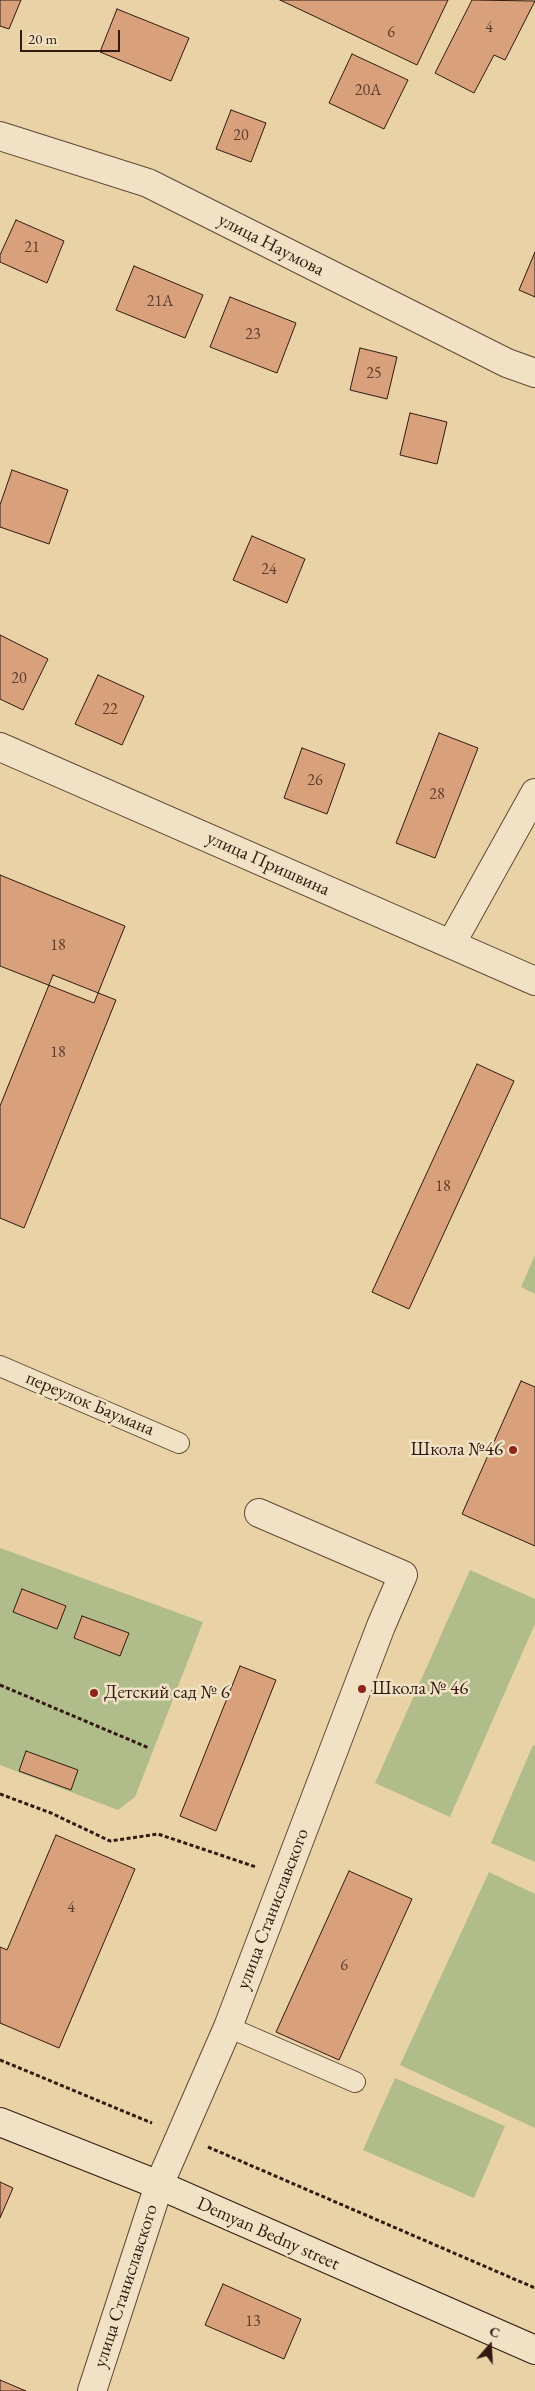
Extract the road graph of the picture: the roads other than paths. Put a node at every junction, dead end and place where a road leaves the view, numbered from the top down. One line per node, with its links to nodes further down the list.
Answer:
1 (0, 136): 2 (street, улица Наумова)
2 (535, 373)
3 (0, 747): 5 (street, улица Пришвина)
4 (535, 792): 5 (street)
5 (451, 944): 6 (street, улица Пришвина)
6 (535, 981)
7 (0, 1366): 8 (lane, переулок Баумана)
8 (179, 1443)
9 (259, 1512): 10 (street, улица Станиславского)
10 (228, 2027): 11 (lane); 13 (street, улица Станиславского)
11 (355, 2082)
12 (0, 2122): 13 (street, Demyan Bedny street)
13 (159, 2185): 14 (street, Demyan Bedny street); 15 (street, улица Станиславского)
14 (535, 2350)
15 (92, 2391)

